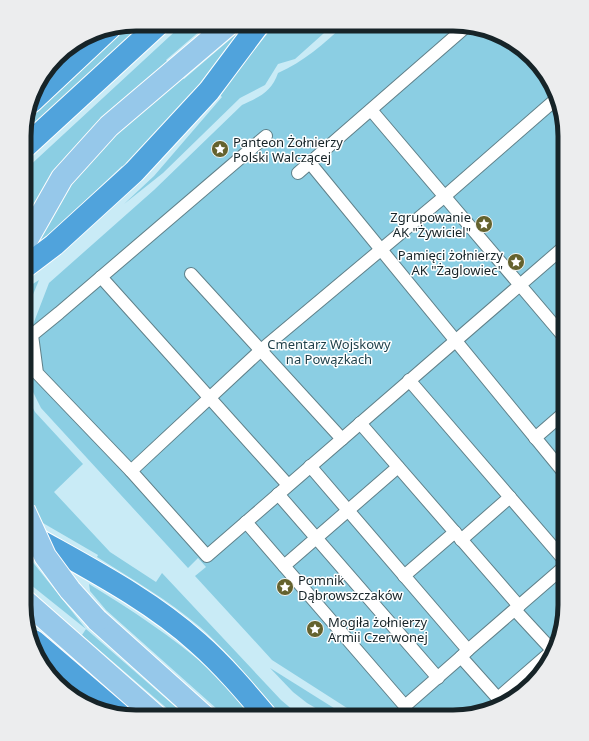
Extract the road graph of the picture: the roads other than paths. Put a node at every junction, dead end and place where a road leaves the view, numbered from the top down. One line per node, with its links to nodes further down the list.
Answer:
1 (151, 31): 10 (highway)
2 (221, 31): 14 (main road)
3 (254, 31): 17 (highway)
4 (460, 32): 8 (street)
5 (99, 38): 6 (highway)
6 (40, 94)
7 (552, 103): 13 (street)
8 (371, 110): 11 (street); 13 (street)
9 (266, 136): 19 (street)
10 (31, 141)
11 (310, 163): 12 (street); 15 (street)
12 (298, 173)
13 (445, 196): 15 (street); 20 (street)
14 (31, 232)
15 (381, 250): 22 (street); 23 (street)
16 (558, 252): 20 (street)
17 (31, 262)
18 (191, 274): 23 (street)
19 (101, 277): 25 (street); 33 (street)
20 (520, 284): 21 (street); 22 (street)
21 (558, 330)
22 (455, 341): 24 (street); 28 (street)
23 (261, 350): 25 (street); 29 (street)
24 (409, 380): 27 (street); 36 (street)
25 (210, 398): 33 (street); 34 (street)
26 (558, 418): 28 (street)
27 (360, 423): 29 (street); 32 (street)
28 (535, 438): 31 (street)
29 (342, 439): 30 (street)
30 (310, 466): 34 (street); 37 (street)
31 (558, 466)
32 (398, 467): 37 (street); 41 (street)
33 (131, 471): 38 (street)
34 (288, 485): 35 (street)
35 (278, 494): 38 (street); 42 (street)
36 (510, 497): 41 (street); 43 (street)
37 (348, 511): 42 (street); 46 (street)
38 (246, 522): 44 (street)
39 (31, 525): 58 (main road, bridge)
40 (31, 536): 59 (highway)
41 (458, 536): 46 (street); 48 (street)
42 (317, 538): 44 (street); 53 (street)
43 (558, 553)
44 (284, 566): 53 (street)
45 (558, 572): 48 (street)
46 (404, 576): 51 (street)
47 (31, 606): 57 (main road)
48 (517, 608): 50 (street); 51 (street)
49 (39, 646): 56 (highway)
50 (549, 647)
51 (464, 654): 53 (street); 55 (street)
52 (541, 662): 54 (street)
53 (438, 678)
54 (506, 696)
55 (499, 699)
56 (110, 706)
57 (149, 710)
58 (197, 710)
59 (261, 710)

